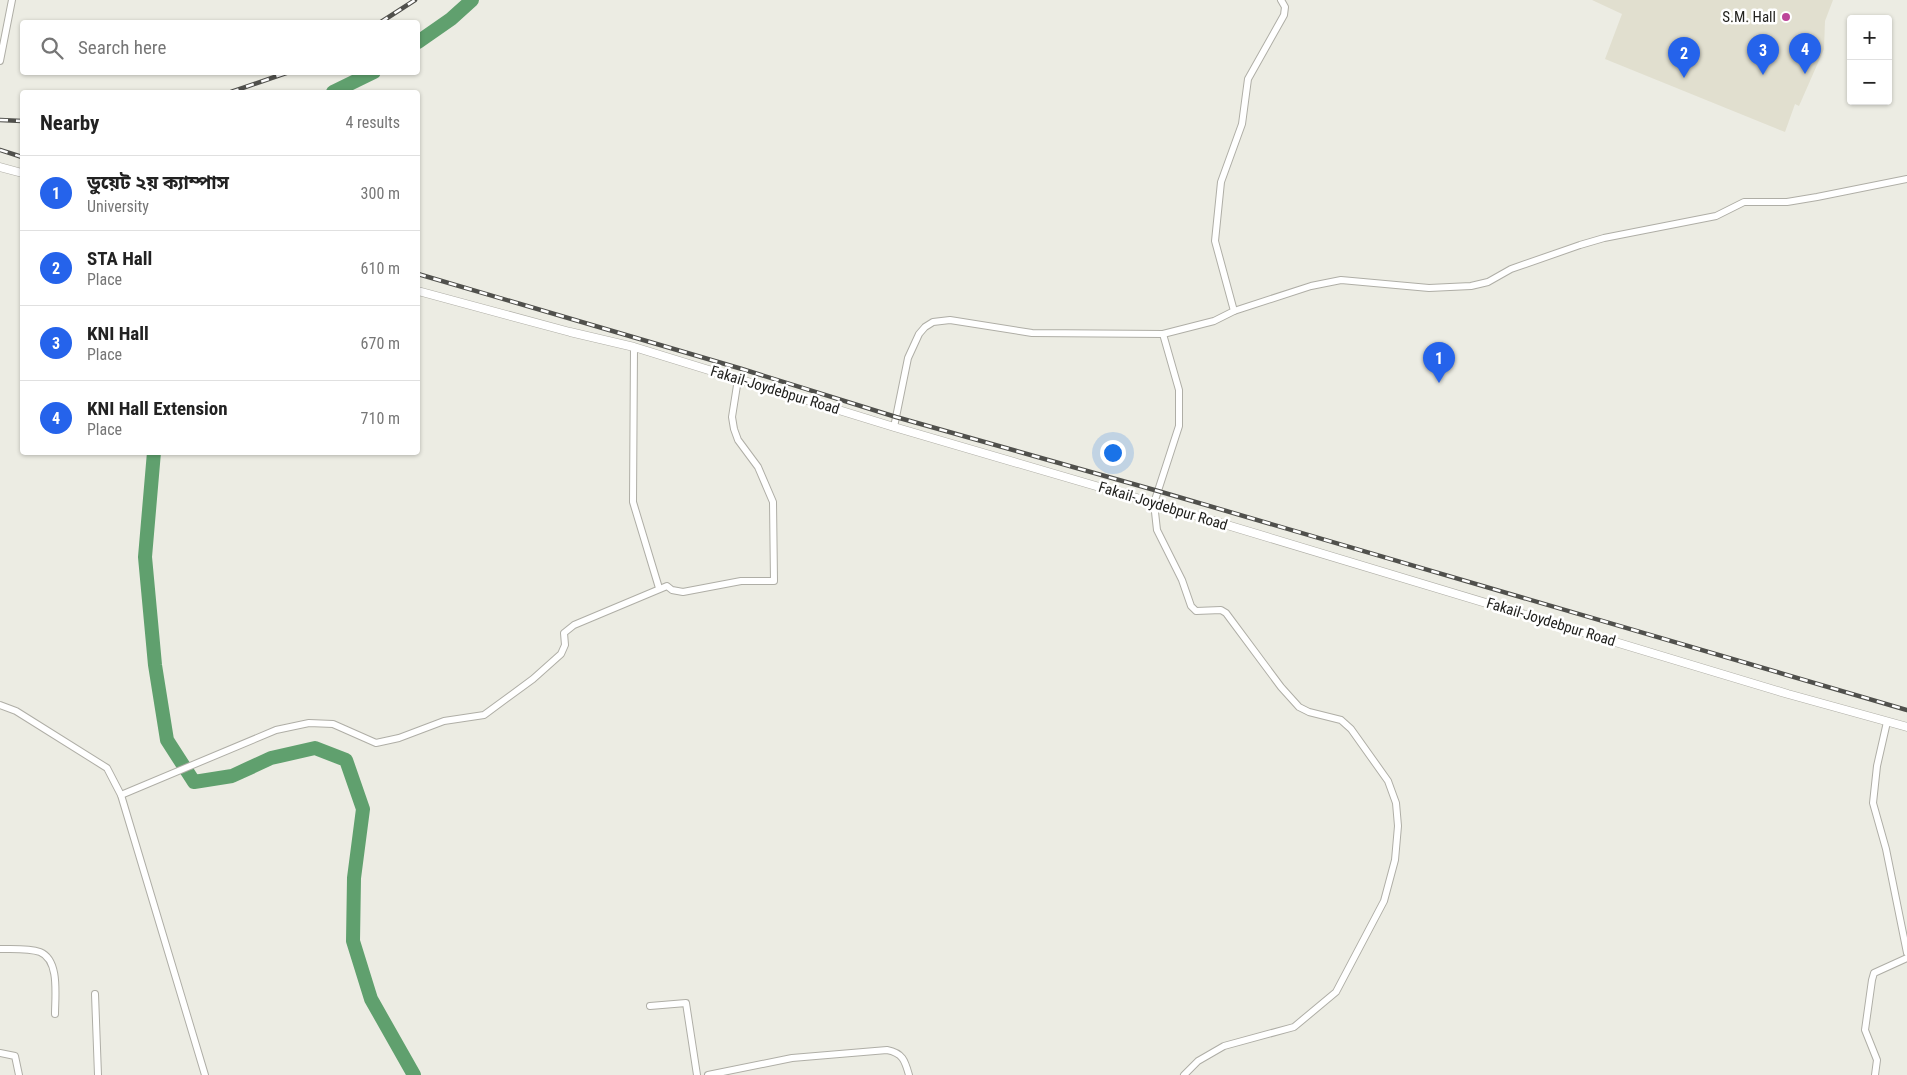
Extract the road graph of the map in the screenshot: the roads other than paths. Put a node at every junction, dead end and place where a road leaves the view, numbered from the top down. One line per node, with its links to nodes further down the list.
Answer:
1 (12, 0): 3 (street)
2 (1281, 0): 8 (street)
3 (0, 61)
4 (0, 167): 5 (street)
5 (20, 173)
6 (1907, 179): 8 (street)
7 (420, 292): 10 (street, Fakail-Joydebpur Road)
8 (1234, 311): 9 (street)
9 (1163, 334): 12 (street); 13 (street)
10 (634, 347): 11 (street, Fakail-Joydebpur Road); 14 (street)
11 (738, 379): 12 (street, Fakail-Joydebpur Road); 14 (street)
12 (894, 427): 13 (street, Fakail-Joydebpur Road)
13 (1154, 503): 16 (street, Fakail-Joydebpur Road); 32 (street)
14 (658, 588): 18 (street)
15 (0, 704): 18 (street)
16 (1887, 722): 17 (street, Fakail-Joydebpur Road); 20 (street)
17 (1907, 727)
18 (121, 796): 28 (street)
19 (0, 949): 24 (street)
20 (1907, 953)
21 (1907, 958): 33 (street)
22 (95, 994): 27 (street)
23 (650, 1006): 29 (street)
24 (55, 1014)
25 (0, 1053): 26 (street)
26 (19, 1075)
27 (98, 1075)
28 (205, 1075)
29 (697, 1075)
30 (708, 1075): 31 (street)
31 (909, 1075)
32 (1184, 1075)
33 (1875, 1075)

